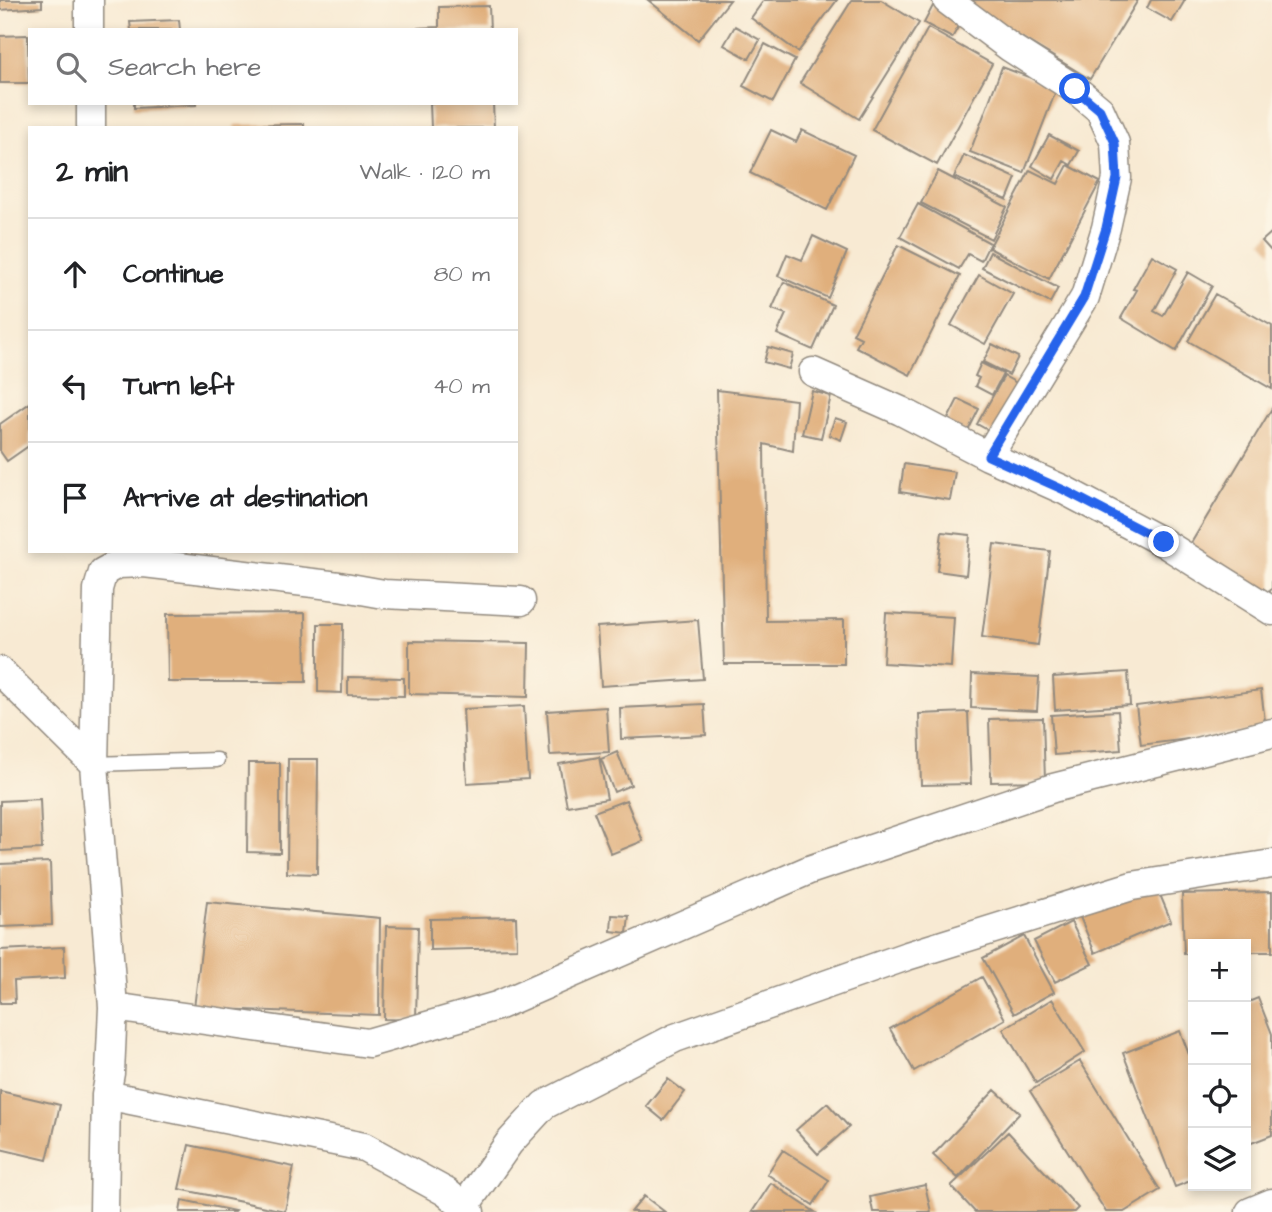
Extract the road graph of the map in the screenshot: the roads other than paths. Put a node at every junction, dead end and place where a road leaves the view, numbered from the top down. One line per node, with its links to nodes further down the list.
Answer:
1 (89, 0): 3 (street)
2 (947, 0): 7 (street)
3 (89, 28)
4 (91, 105): 5 (street)
5 (91, 126)
6 (813, 372): 7 (street)
7 (988, 456): 9 (street)
8 (521, 601): 13 (street)
9 (1272, 611)
10 (0, 671): 13 (street)
11 (1272, 733): 15 (street)
12 (217, 760): 13 (lane)
13 (94, 764): 15 (street)
14 (1272, 864): 18 (street)
15 (112, 1018): 16 (street)
16 (108, 1084): 18 (street); 19 (street)
17 (1272, 1203): 20 (street)
18 (467, 1210)
19 (104, 1212)
20 (1250, 1212)

